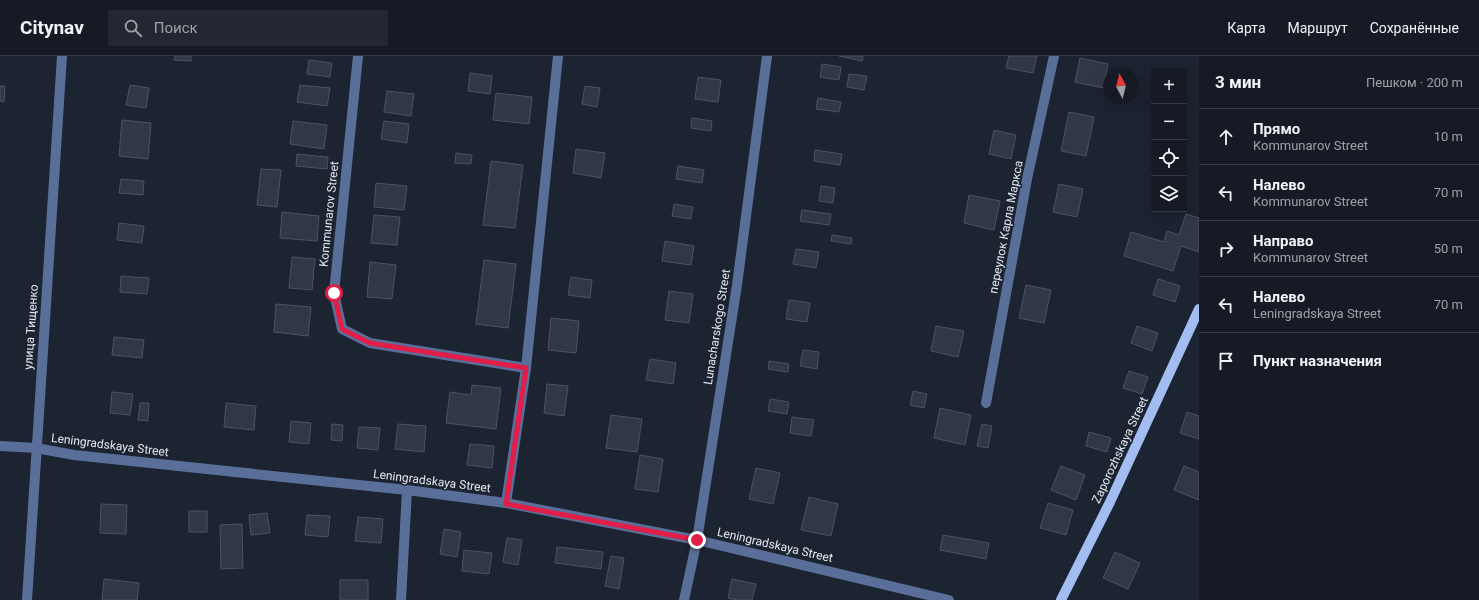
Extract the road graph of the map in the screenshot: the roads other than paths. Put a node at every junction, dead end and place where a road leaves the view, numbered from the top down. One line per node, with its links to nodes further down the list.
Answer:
1 (62, 56): 10 (street, улица Тищенко)
2 (358, 56): 7 (street, Kommunarov Street)
3 (558, 56): 7 (street)
4 (767, 56): 13 (street, Lunacharskogo Street)
5 (1054, 56): 8 (street, переулок Карла Маркса)
6 (1199, 309): 18 (main road, Zaporozhskaya Street)
7 (526, 368): 12 (street)
8 (986, 403)
9 (0, 446): 10 (street, Leningradskaya Street)
10 (36, 448): 11 (street, Leningradskaya Street); 14 (street, улица Тищенко)
11 (407, 490): 12 (street, Leningradskaya Street); 15 (street)
12 (506, 504): 13 (street, Leningradskaya Street)
13 (697, 540): 16 (street, Lunacharskogo Street); 17 (street, Leningradskaya Street)
14 (27, 600)
15 (401, 600)
16 (684, 600)
17 (949, 600)
18 (1061, 600)

